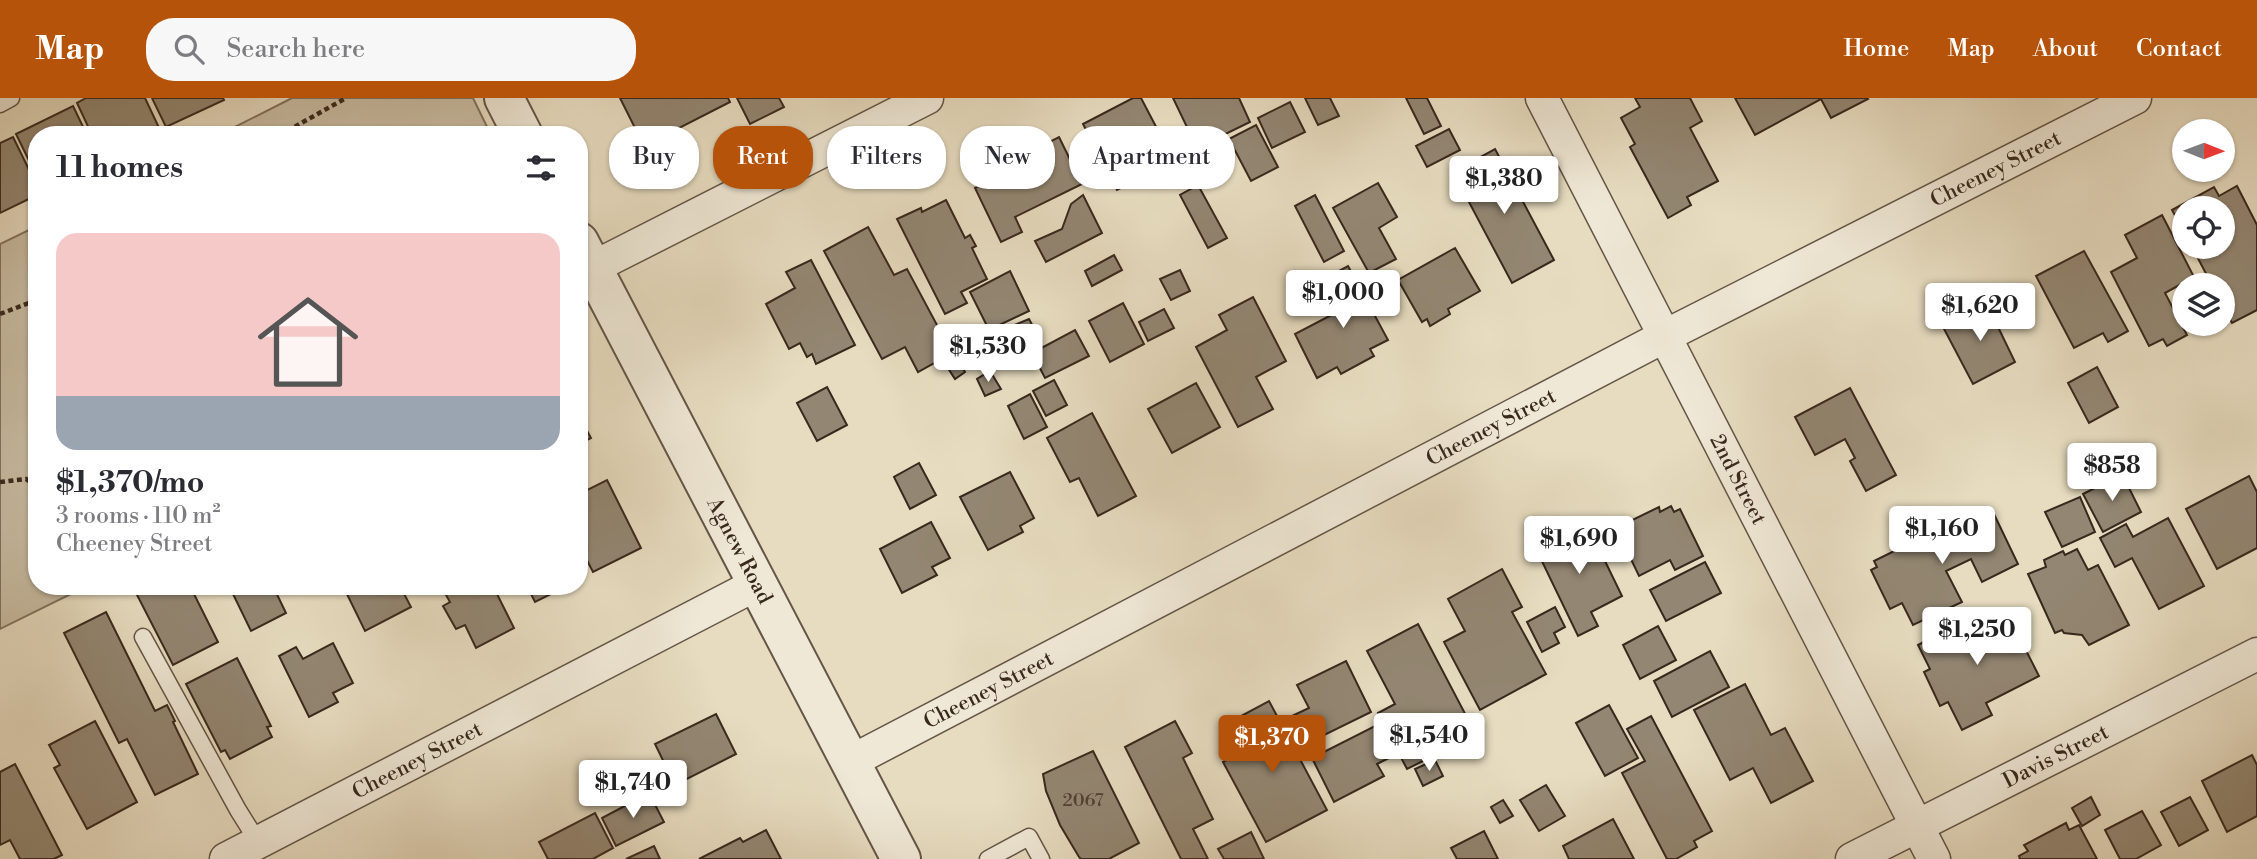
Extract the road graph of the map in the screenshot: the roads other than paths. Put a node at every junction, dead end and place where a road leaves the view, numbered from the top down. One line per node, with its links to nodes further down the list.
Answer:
1 (11, 98): 6 (lane)
2 (504, 98): 7 (street)
3 (927, 98): 8 (street)
4 (1542, 98): 10 (street, 2nd Street)
5 (2135, 98): 10 (street, Cheeney Street)
6 (0, 104)
7 (518, 126)
8 (588, 254)
9 (588, 259): 11 (street, Agnew Road)
10 (1665, 337): 14 (street, Cheeney Street); 15 (street, 2nd Street)
11 (757, 584): 14 (street, Agnew Road); 16 (street, Cheeney Street)
12 (143, 636): 16 (lane)
13 (2257, 654): 15 (street, Davis Street)
14 (850, 762): 18 (street, Agnew Road)
15 (1917, 825): 21 (street, Davis Street); 22 (street, 2nd Street)
16 (258, 842): 17 (street, Cheeney Street)
17 (226, 859)
18 (901, 859)
19 (988, 859): 20 (lane)
20 (1041, 859)
21 (1852, 859)
22 (1934, 859)

